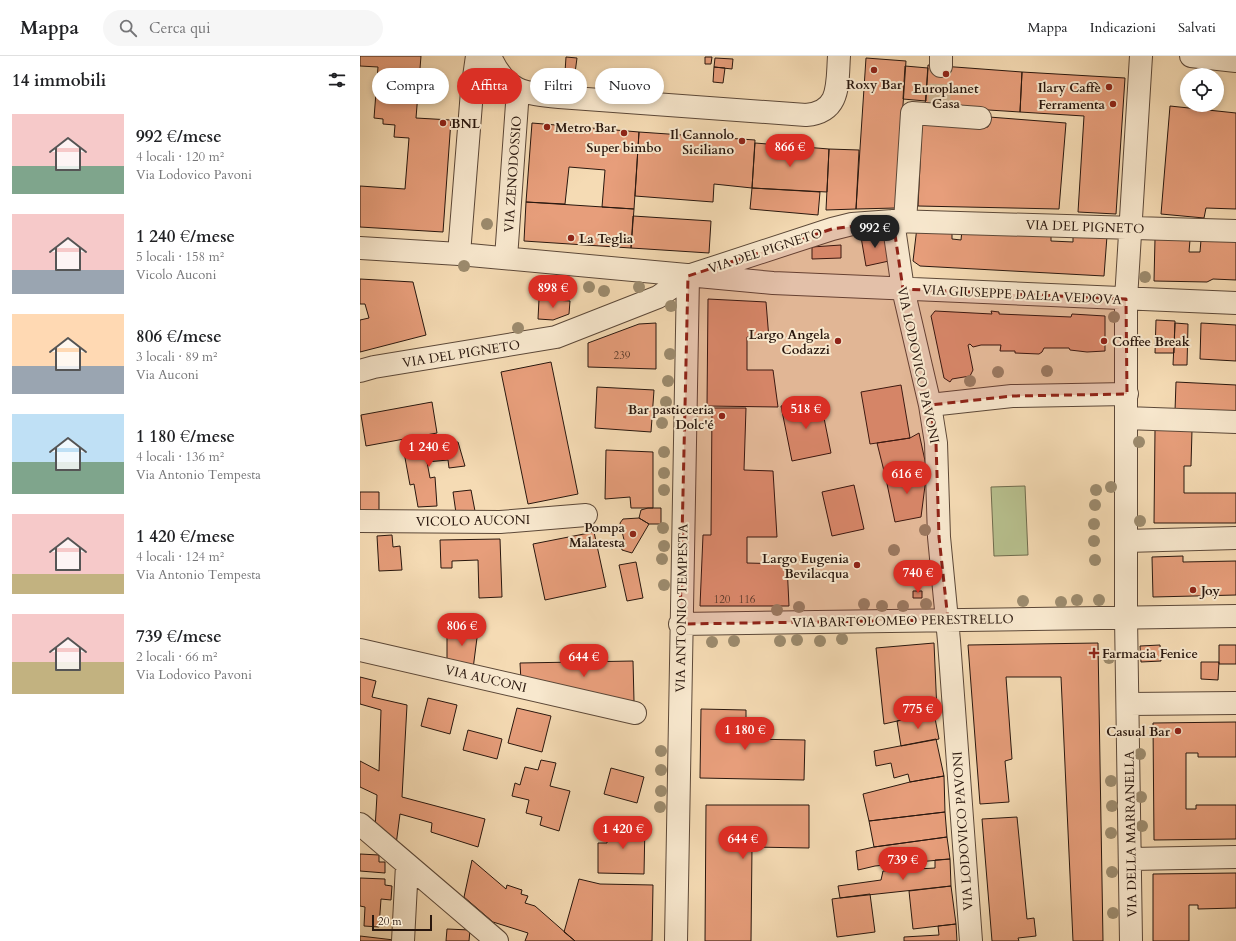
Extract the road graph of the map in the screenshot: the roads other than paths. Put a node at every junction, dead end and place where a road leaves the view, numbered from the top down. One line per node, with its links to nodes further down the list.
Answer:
1 (477, 56): 15 (street)
2 (490, 56): 7 (street)
3 (839, 56): 8 (street)
4 (1141, 56): 12 (street)
5 (1191, 56): 6 (street)
6 (1236, 61)
7 (497, 68)
8 (522, 91)
9 (517, 104): 16 (street, VIA ZENODOSSIO)
10 (980, 118): 11 (street, VIA LODOVICO PAVONI)
11 (899, 221): 12 (street, VIA DEL PIGNETO); 17 (street, VIA DEL PIGNETO); 18 (street, VIA LODOVICO PAVONI)
12 (1131, 228): 13 (street, VIA DEL PIGNETO); 19 (street)
13 (1236, 231)
14 (360, 248): 15 (street, VIA GIUSEPPE DALLA VEDOVA)
15 (459, 254): 16 (street, VIA GIUSEPPE DALLA VEDOVA)
16 (506, 258): 17 (street, VIA GIUSEPPE DALLA VEDOVA)
17 (688, 276): 18 (street, VIA GIUSEPPE DALLA VEDOVA); 21 (street, VIA DEL PIGNETO); 33 (street, VIA ANTONIO TEMPESTA)
18 (903, 289): 19 (street, VIA GIUSEPPE DALLA VEDOVA); 23 (street, VIA LODOVICO PAVONI)
19 (1126, 299): 20 (street, VIA GIUSEPPE DALLA VEDOVA); 22 (street)
20 (1236, 303)
21 (360, 371)
22 (1127, 394): 23 (street); 24 (street)
23 (930, 405): 32 (street, VIA LODOVICO PAVONI)
24 (1126, 418): 25 (street); 29 (street)
25 (1236, 422)
26 (586, 515): 27 (street, VICOLO AUCONI)
27 (360, 521)
28 (1236, 538): 29 (street)
29 (1126, 541): 31 (street)
30 (1236, 616): 31 (street, VIA BARTOLOMEO PERESTRELLO)
31 (1126, 617): 32 (street, VIA BARTOLOMEO PERESTRELLO); 36 (street, VIA DELLA MARRANELLA)
32 (948, 620): 33 (street, VIA BARTOLOMEO PERESTRELLO); 45 (street, VIA LODOVICO PAVONI)
33 (680, 624): 44 (street, VIA ANTONIO TEMPESTA)
34 (360, 650): 37 (street, VIA AUCONI)
35 (1236, 703): 36 (street)
36 (1129, 704): 40 (street, VIA DELLA MARRANELLA)
37 (635, 713)
38 (360, 824): 41 (street)
39 (1236, 857): 40 (street)
40 (1131, 859): 46 (street, VIA DELLA MARRANELLA)
41 (407, 865): 42 (street); 43 (street)
42 (403, 941)
43 (497, 941)
44 (676, 941)
45 (971, 941)
46 (1131, 941)

